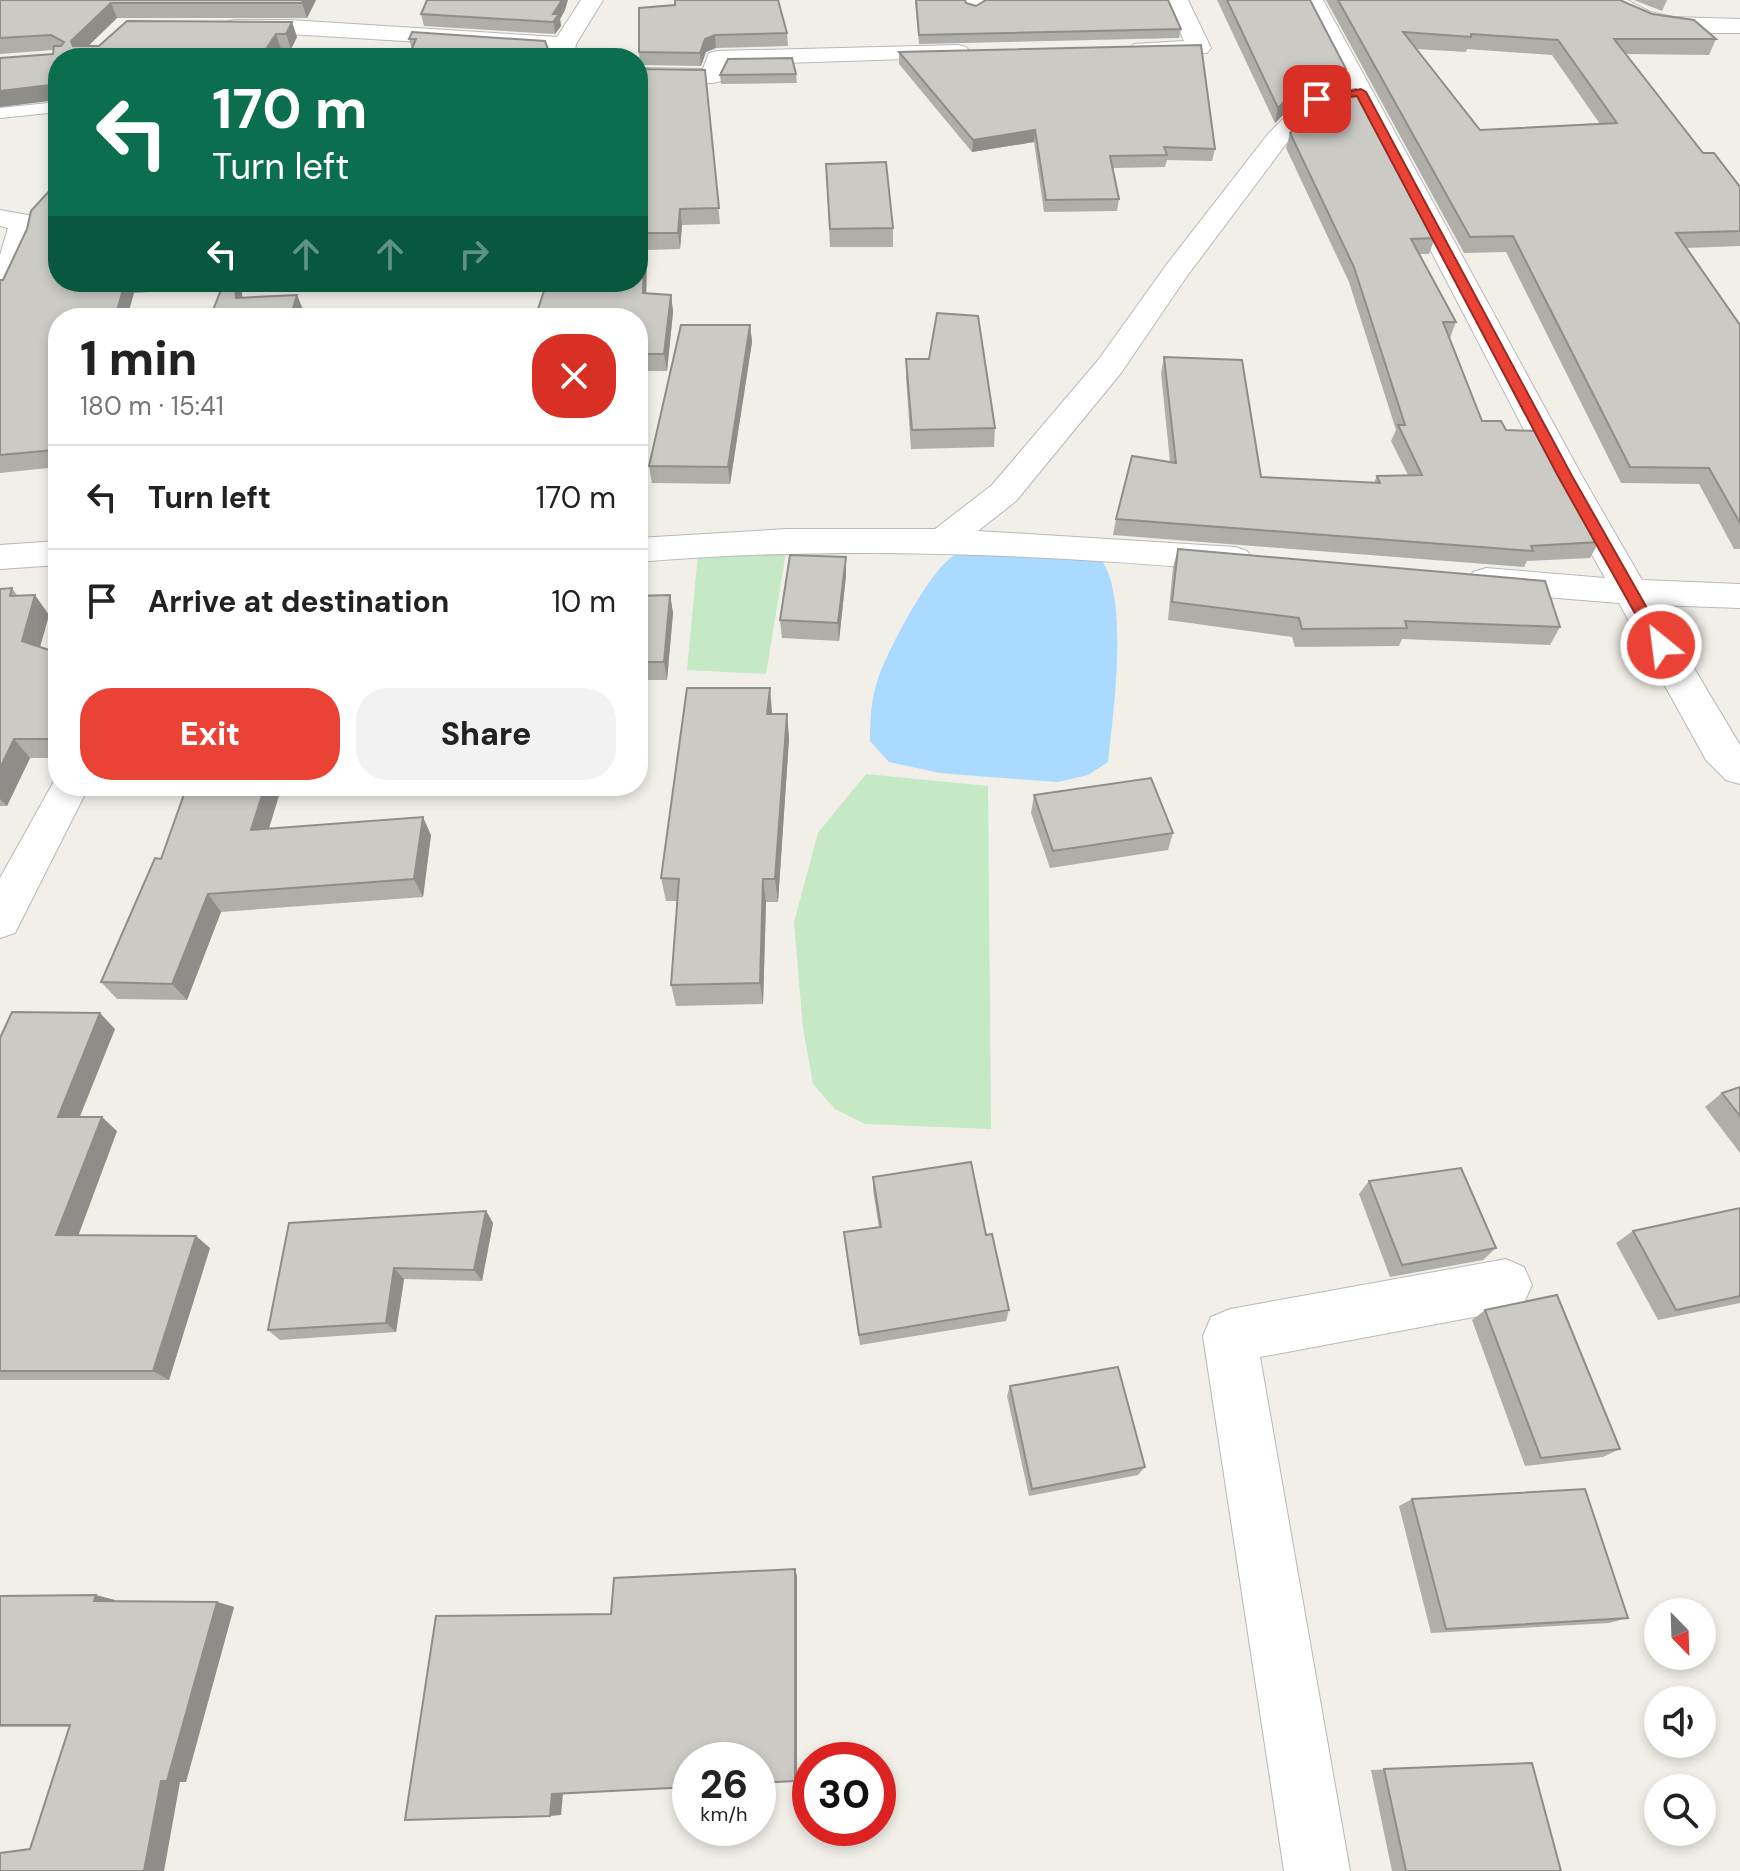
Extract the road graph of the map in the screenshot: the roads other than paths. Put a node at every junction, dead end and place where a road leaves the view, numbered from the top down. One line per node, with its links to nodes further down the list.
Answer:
1 (592, 0): 8 (street)
2 (1177, 0): 9 (street)
3 (1312, 0): 12 (street)
4 (1612, 0): 5 (street)
5 (1740, 26)
6 (215, 27): 7 (street)
7 (529, 48)
8 (565, 48)
9 (1123, 50)
10 (977, 52): 11 (street)
11 (648, 75)
12 (1361, 92): 17 (street); 23 (street)
13 (48, 108): 14 (lane)
14 (0, 113)
15 (19, 218): 16 (street)
16 (0, 288)
17 (944, 540): 18 (street); 21 (street)
18 (648, 549)
19 (48, 554): 20 (street)
20 (0, 557)
21 (1271, 562)
22 (1459, 578): 23 (street)
23 (1631, 592): 24 (street); 25 (street)
24 (1740, 596)
25 (1740, 769)
26 (64, 796): 27 (street)
27 (0, 920)
28 (1506, 1285): 29 (street)
29 (1317, 1871)

